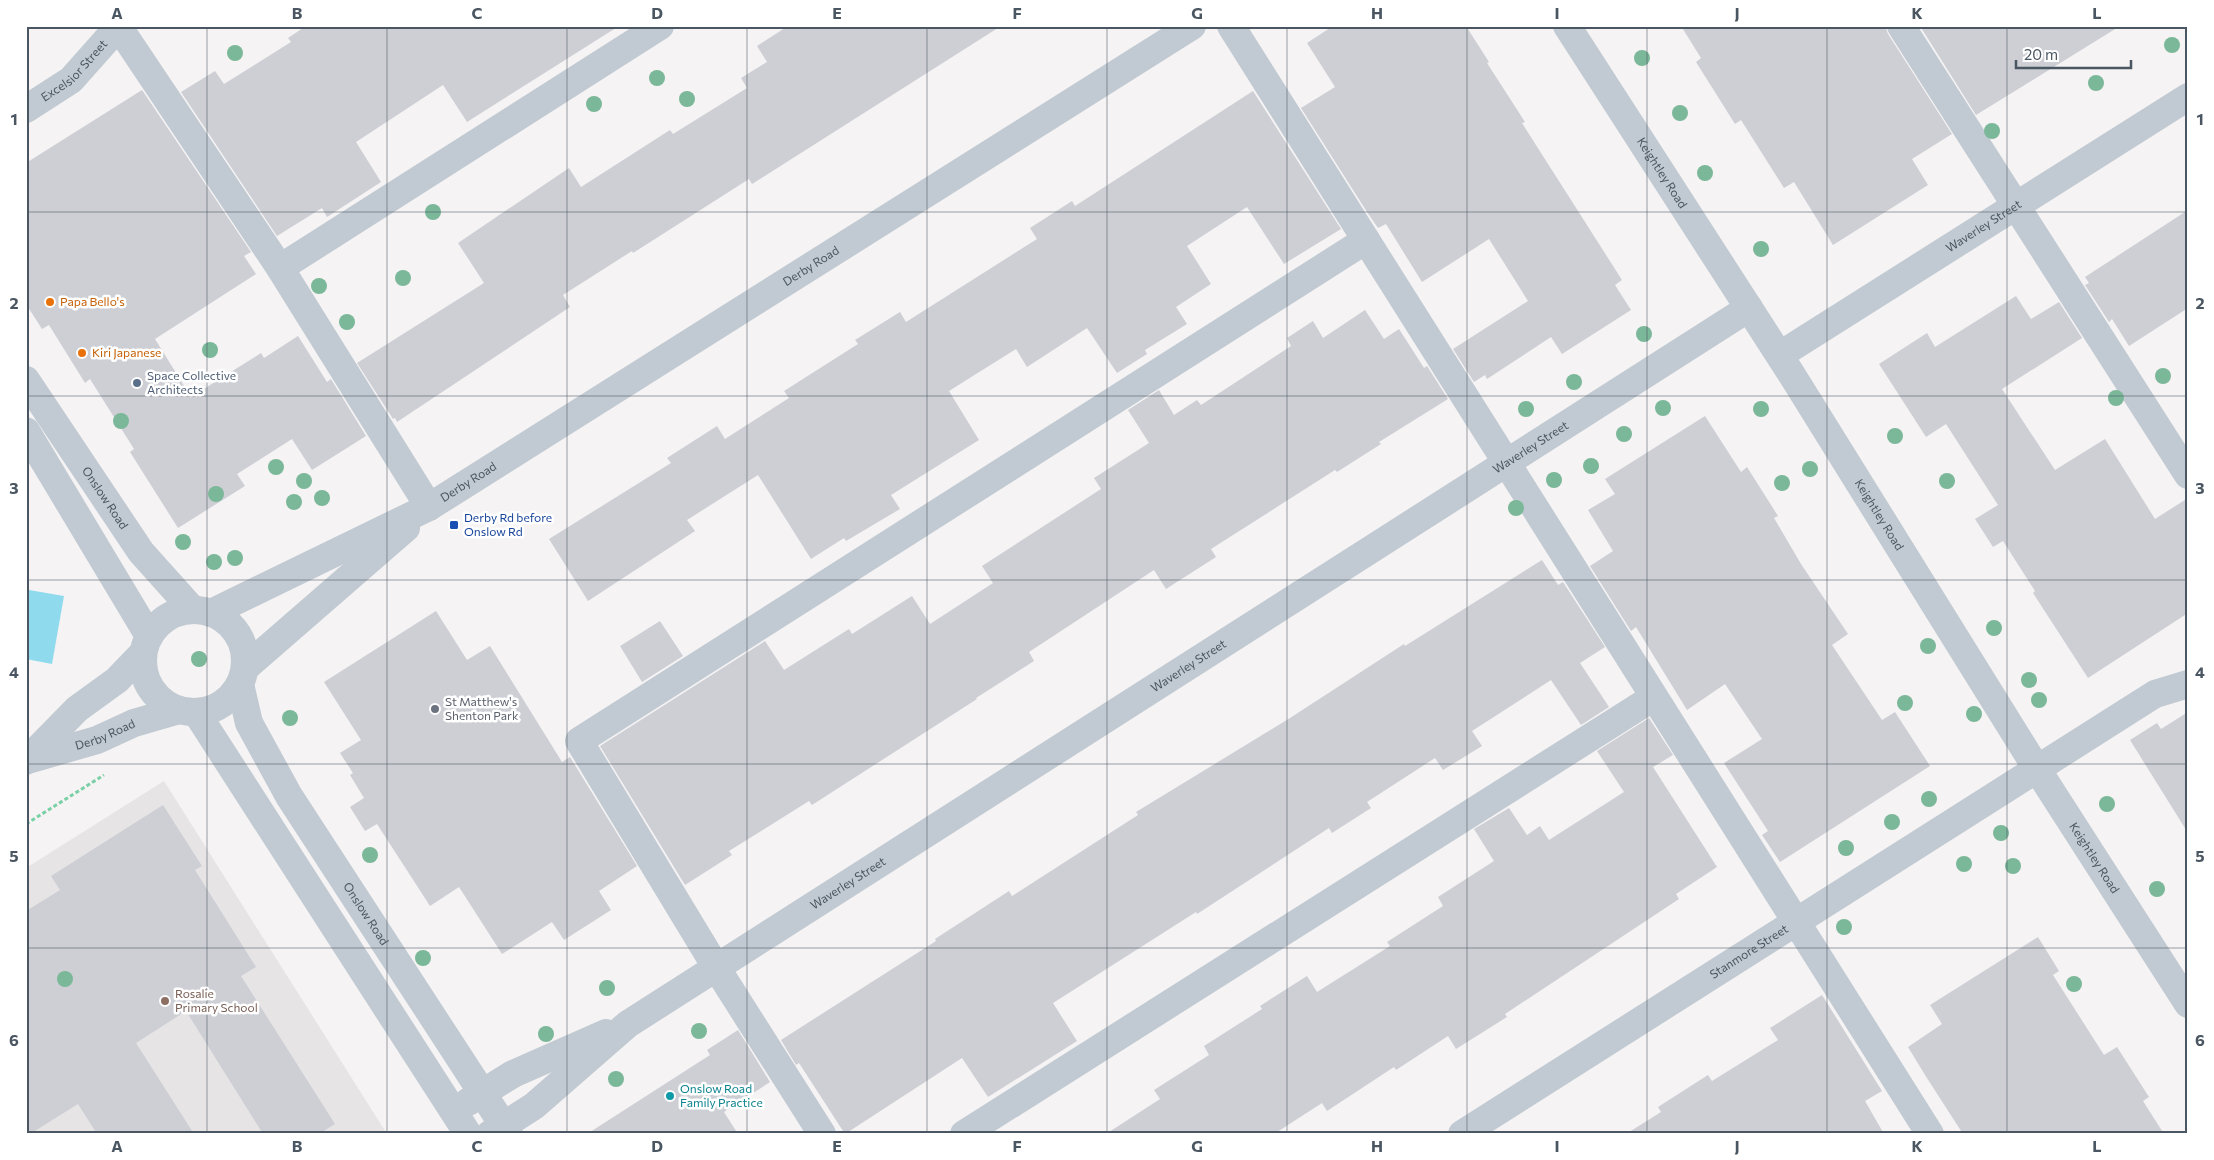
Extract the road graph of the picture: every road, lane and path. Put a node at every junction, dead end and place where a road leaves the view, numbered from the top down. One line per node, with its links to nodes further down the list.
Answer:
1 (119, 26): 8 (street, Excelsior Street); 11 (street)
2 (660, 26): 11 (street)
3 (1192, 26): 18 (street, Derby Road)
4 (1231, 26): 10 (street)
5 (1567, 26): 12 (street, Keightley Road)
6 (1901, 26): 9 (street)
7 (2188, 97): 9 (street, Waverley Street)
8 (26, 109)
9 (2016, 206): 13 (street, Waverley Street); 17 (street)
10 (1366, 240): 16 (street); 30 (street)
11 (280, 268): 18 (street)
12 (1749, 308): 13 (street, Keightley Road); 16 (street, Waverley Street)
13 (1780, 355): 26 (street, Keightley Road)
14 (26, 380): 19 (street, Onslow Road)
15 (26, 431): 20 (street)
16 (1507, 463): 23 (street); 30 (street, Waverley Street)
17 (2188, 475)
18 (429, 507): 19 (street, Derby Road); 21 (street, Derby Road)
19 (202, 611): 20 (street); 21 (street)
20 (146, 644): 24 (street); 25 (street, Derby Road)
21 (242, 676): 24 (street); 33 (street, Onslow Road)
22 (2188, 684): 26 (street, Stanmore Street)
23 (1654, 697): 29 (street); 38 (street)
24 (188, 711): 25 (street, Derby Road); 34 (street)
25 (28, 760)
26 (2037, 770): 29 (street, Stanmore Street); 31 (street, Keightley Road)
27 (107, 774): 28 (path)
28 (26, 824)
29 (1796, 922): 39 (street, Stanmore Street); 40 (street)
30 (716, 967): 32 (street, Waverley Street); 37 (street)
31 (2188, 1004)
32 (628, 1024): 33 (street, Waverley Street); 35 (street, Waverley Street)
33 (482, 1093): 34 (street, Waverley Street); 35 (street, Onslow Road)
34 (454, 1111): 36 (street)
35 (501, 1131)
36 (468, 1134)
37 (822, 1134)
38 (964, 1134)
39 (1462, 1134)
40 (1930, 1134)

